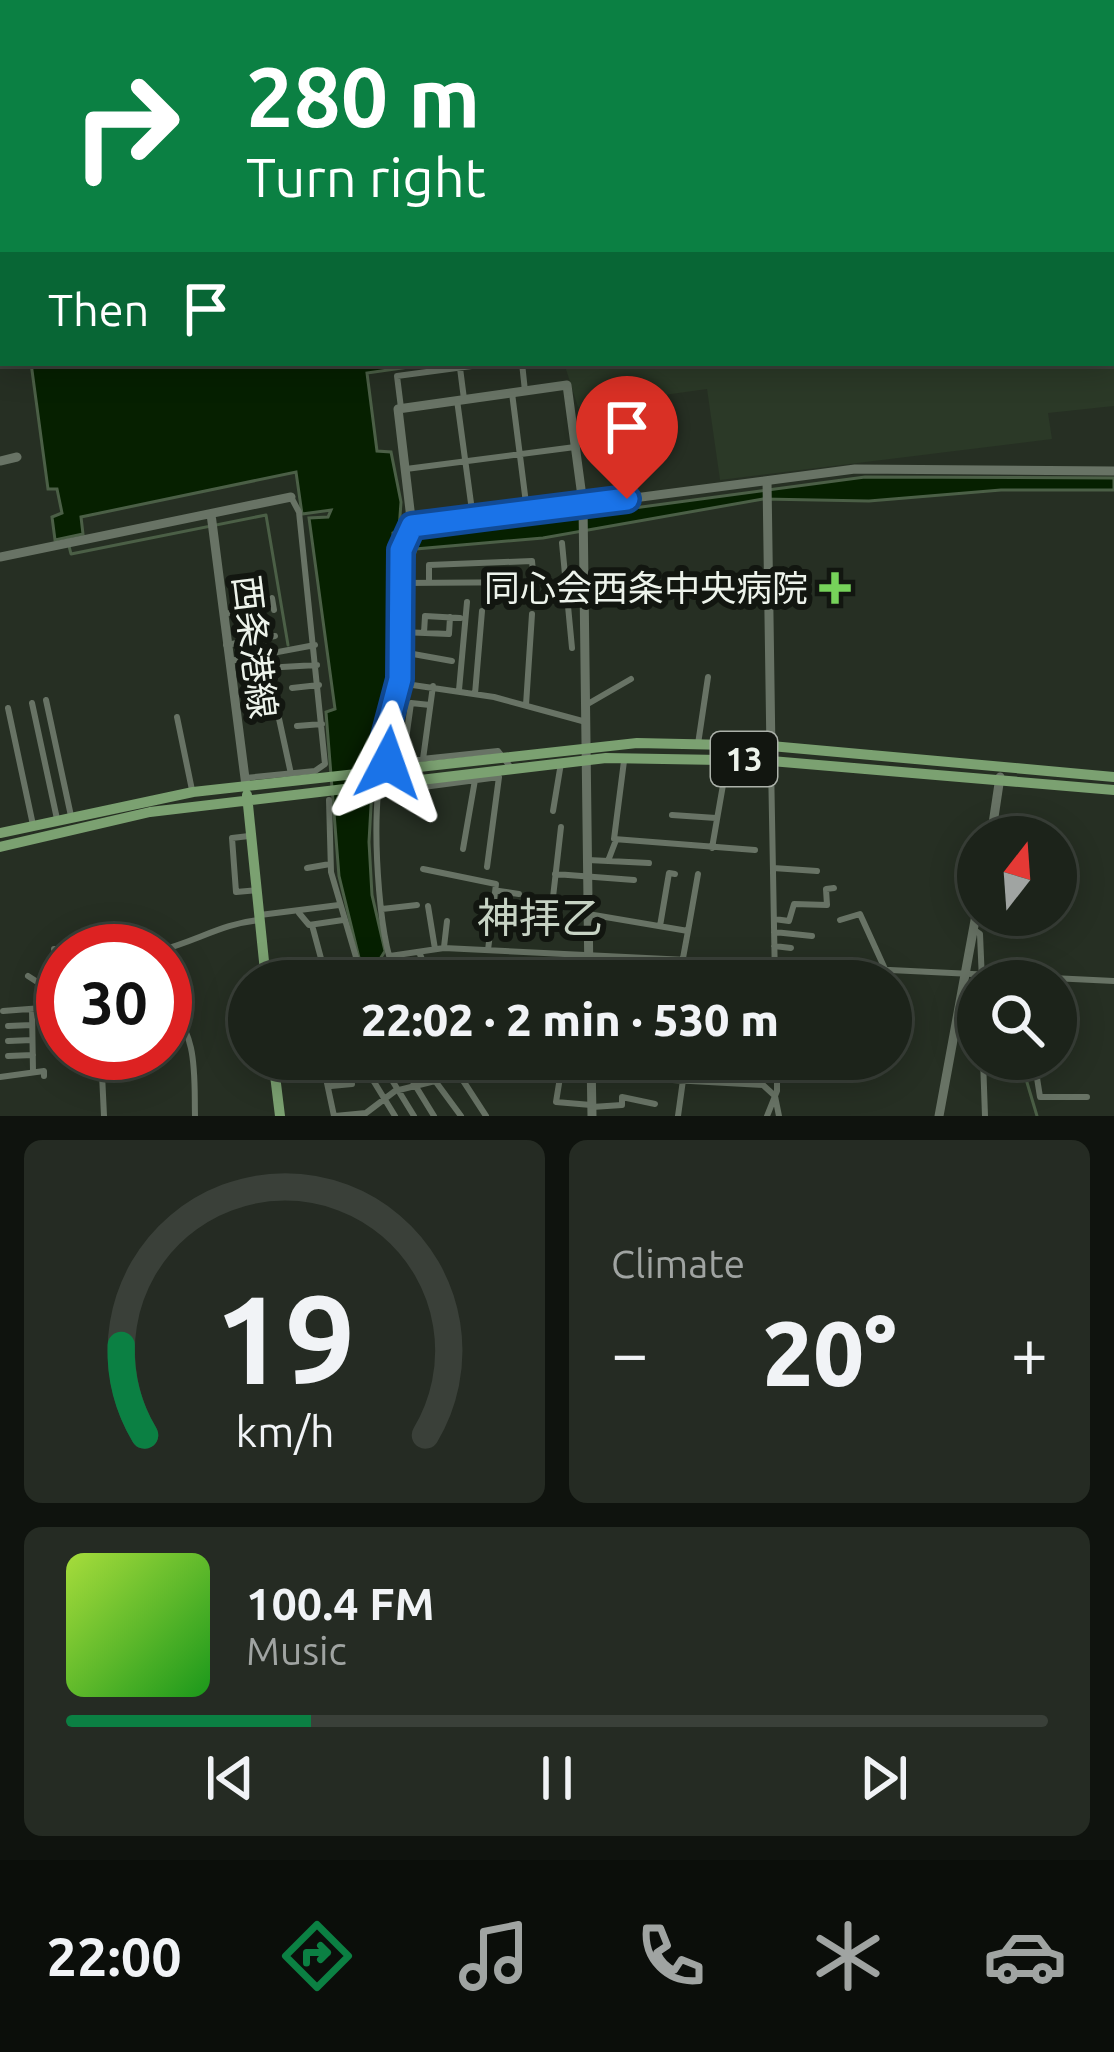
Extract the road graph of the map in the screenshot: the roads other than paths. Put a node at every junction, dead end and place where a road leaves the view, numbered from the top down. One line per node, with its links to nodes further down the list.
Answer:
1 (474, 366): 3 (street)
2 (522, 366): 4 (street)
3 (460, 368): 6 (street); 7 (street)
4 (525, 391): 5 (street); 8 (street)
5 (512, 392): 6 (street); 9 (street)
6 (460, 400): 7 (street); 12 (street)
7 (401, 408): 13 (street)
8 (575, 447): 9 (street); 17 (street)
9 (520, 454): 12 (street); 18 (street)
10 (17, 457): 11 (street)
11 (0, 461)
12 (465, 461): 13 (street); 20 (street)
13 (406, 469): 21 (street)
14 (1114, 471): 15 (street)
15 (767, 483): 17 (street); 68 (street)
16 (291, 497): 19 (street); 41 (street)
17 (583, 507): 18 (street); 39 (street)
18 (527, 511): 20 (street)
19 (211, 514): 23 (street); 32 (street, 西条港線)
20 (473, 518): 21 (street)
21 (412, 526): 26 (street)
22 (562, 543): 25 (street)
23 (0, 557)
24 (535, 582): 25 (street); 27 (street); 27 (street); 29 (street)
25 (566, 582): 39 (street)
26 (401, 583): 27 (street); 36 (street)
27 (429, 583)
28 (467, 602): 54 (street)
29 (536, 602)
30 (273, 604): 32 (street)
31 (482, 611): 55 (street)
32 (223, 614): 40 (street, 西条港線)
33 (532, 614): 59 (street)
34 (450, 617): 35 (street); 37 (street); 37 (street)
35 (460, 618)
36 (401, 632): 37 (street); 42 (street)
37 (424, 633)
38 (274, 636): 40 (street)
39 (585, 639): 60 (street)
40 (226, 645): 45 (street, 西条港線)
41 (315, 645): 43 (street); 46 (street)
42 (401, 651): 44 (street); 50 (street)
43 (266, 654): 45 (street); 79 (street)
44 (452, 661)
45 (228, 662): 83 (street, 西条港線)
46 (317, 665): 47 (street); 51 (street)
47 (282, 667)
48 (708, 677): 66 (street)
49 (631, 679): 60 (street)
50 (399, 683): 52 (street); 73 (street)
51 (319, 686): 53 (street); 64 (street)
52 (433, 686): 54 (street); 58 (street)
53 (292, 688)
54 (459, 690): 55 (street)
55 (475, 694): 59 (street)
56 (46, 700): 88 (street)
57 (32, 703): 91 (street)
58 (430, 705): 71 (street); 73 (street)
59 (526, 705): 63 (street)
60 (586, 705): 63 (street)
61 (8, 707): 92 (street)
62 (177, 717): 85 (street)
63 (586, 722): 67 (street)
64 (322, 724): 65 (street); 81 (street)
65 (297, 726)
66 (698, 744): 67 (main road, 13); 68 (main road, 13)
67 (586, 746): 72 (street); 75 (main road, 13)
68 (771, 746): 74 (street); 77 (main road, 13)
69 (625, 758): 70 (main road, 13); 72 (main road, 13); 96 (street)
70 (728, 758): 74 (main road, 13); 90 (street)
71 (423, 759): 73 (street); 75 (street)
72 (587, 760): 76 (main road, 13); 101 (street)
73 (403, 761)
74 (771, 761): 82 (main road, 13); 108 (street)
75 (507, 763): 76 (main road, 13); 78 (main road, 13)
76 (561, 763): 86 (street)
77 (1000, 767): 80 (main road, 13); 82 (street)
78 (481, 773): 81 (main road, 13); 99 (street); 105 (street); 123 (street)
79 (291, 774): 81 (street); 83 (street)
80 (1114, 776)
81 (328, 780): 83 (main road, 13); 104 (street)
82 (1000, 781): 84 (main road, 13); 89 (street)
83 (246, 788): 85 (main road, 13); 95 (main road); 97 (main road, 13)
84 (1114, 790)
85 (193, 792): 88 (main road, 13)
86 (553, 811)
87 (672, 814): 90 (street)
88 (71, 816): 91 (main road, 13)
89 (994, 816)
90 (717, 818): 98 (street)
91 (57, 819): 92 (main road, 13)
92 (33, 825): 94 (main road, 13)
93 (561, 827): 110 (street)
94 (0, 832)
95 (253, 836): 116 (main road); 116 (street)
96 (616, 840): 98 (street); 102 (street)
97 (0, 847)
98 (712, 848): 100 (street)
99 (463, 849)
100 (755, 850)
101 (588, 860): 102 (street); 113 (street)
102 (608, 860): 103 (street)
103 (650, 862)
104 (330, 864): 106 (street); 119 (street)
105 (487, 867)
106 (307, 868)
107 (423, 868): 117 (street)
108 (773, 868): 109 (street); 127 (street)
109 (817, 871)
110 (555, 874): 113 (street); 122 (street)
111 (675, 874): 132 (street)
112 (698, 874): 133 (street)
113 (588, 878): 114 (street); 125 (street)
114 (634, 880)
115 (834, 888): 127 (street)
116 (257, 890): 126 (main road)
117 (499, 891): 118 (street); 140 (street)
118 (519, 894)
119 (339, 905): 124 (street); 128 (street)
120 (417, 905): 123 (street)
121 (428, 906): 139 (street)
122 (553, 906)
123 (382, 909): 142 (street)
124 (297, 911): 126 (street); 131 (street)
125 (588, 914): 132 (street); 143 (street)
126 (260, 918): 136 (street); 144 (main road)
127 (774, 919): 134 (street)
128 (343, 920): 131 (street); 146 (street)
129 (840, 920): 152 (street)
130 (447, 921): 139 (street)
131 (313, 925): 145 (street)
132 (660, 926): 133 (street)
133 (688, 931): 150 (street)
134 (774, 932): 135 (street); 137 (street)
135 (812, 935)
136 (192, 939)
137 (774, 946): 138 (street); 151 (street)
138 (791, 948)
139 (440, 949): 140 (street); 141 (street)
140 (488, 950): 143 (street)
141 (419, 952): 142 (street); 148 (street)
142 (390, 956): 147 (street)
143 (589, 956): 149 (street); 150 (street)
144 (264, 960)
145 (321, 960)
146 (354, 960)
147 (391, 960)
148 (422, 960)
149 (589, 960)
150 (683, 960)
151 (775, 960)
152 (881, 960)
153 (912, 972): 154 (street)
154 (957, 974)
155 (28, 976): 156 (street)
156 (36, 981)
157 (1114, 982): 158 (street)
158 (1077, 983)
159 (36, 1008): 160 (street)
160 (32, 1010): 161 (street); 163 (street)
161 (2, 1011)
162 (957, 1020): 208 (street)
163 (32, 1025): 164 (street); 165 (street)
164 (8, 1026)
165 (32, 1040): 166 (street); 168 (street)
166 (8, 1041)
167 (192, 1043): 196 (street)
168 (33, 1055): 169 (street); 170 (street)
169 (8, 1056)
170 (33, 1071): 171 (street)
171 (0, 1077)
172 (102, 1080): 195 (street)
173 (276, 1080): 197 (main road)
174 (328, 1080): 186 (street)
175 (373, 1080): 191 (street)
176 (391, 1080): 188 (street)
177 (412, 1080): 187 (street)
178 (463, 1080): 203 (street)
179 (562, 1080): 193 (street)
180 (682, 1080): 189 (street); 205 (street)
181 (775, 1080): 189 (street)
182 (984, 1080): 209 (street)
183 (1037, 1080): 190 (street)
184 (435, 1081): 187 (street); 202 (street)
185 (352, 1084): 186 (street)
186 (331, 1087): 198 (street)
187 (417, 1089): 188 (street); 201 (street)
188 (398, 1091): 191 (street); 200 (street)
189 (775, 1096): 206 (street); 207 (street)
190 (1087, 1097)
191 (385, 1098): 198 (street); 199 (street)
192 (655, 1104): 194 (street)
193 (560, 1106): 194 (street); 204 (street)
194 (592, 1109)
195 (104, 1116)
196 (195, 1116)
197 (280, 1116)
198 (334, 1116)
199 (395, 1116)
200 (414, 1116)
201 (434, 1116)
202 (461, 1116)
203 (486, 1116)
204 (560, 1116)
205 (678, 1116)
206 (767, 1116)
207 (779, 1116)
208 (940, 1116)
209 (985, 1116)

